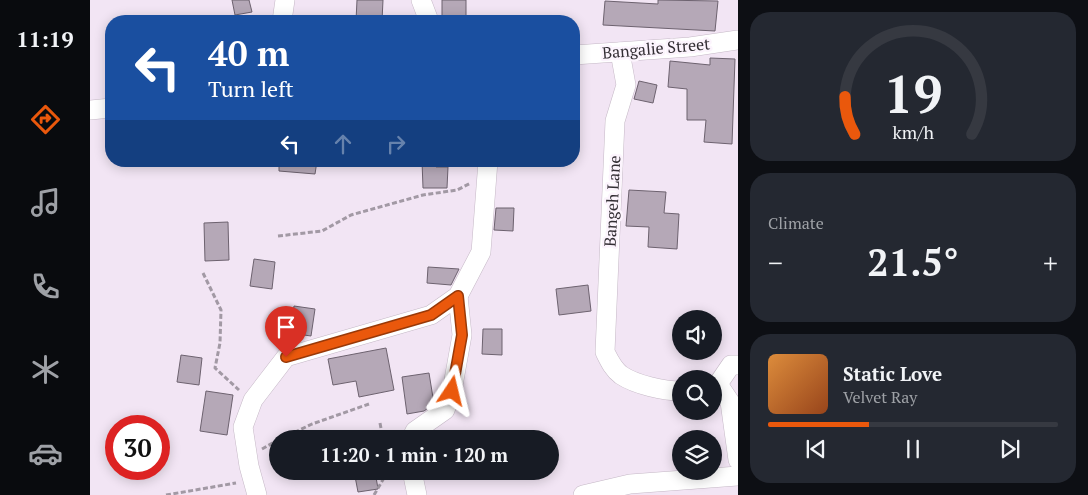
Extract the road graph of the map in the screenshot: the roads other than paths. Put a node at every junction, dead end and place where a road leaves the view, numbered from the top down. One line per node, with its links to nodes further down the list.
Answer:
1 (285, 0): 3 (street)
2 (421, 0): 4 (street)
3 (283, 15)
4 (427, 15)
5 (738, 40): 6 (street, Bangalie Street)
6 (620, 52): 7 (street, Bangalie Street); 14 (street, Bangeh Lane)
7 (580, 55)
8 (105, 109): 9 (street)
9 (90, 110)
10 (487, 168): 11 (street)
11 (458, 296): 16 (street); 20 (street)
12 (738, 364): 13 (street)
13 (722, 377)
14 (672, 391)
15 (722, 392): 17 (street)
16 (416, 430)
17 (738, 460)
18 (738, 476): 22 (street)
19 (414, 480): 21 (street)
20 (257, 495)
21 (417, 495)
22 (583, 495)

